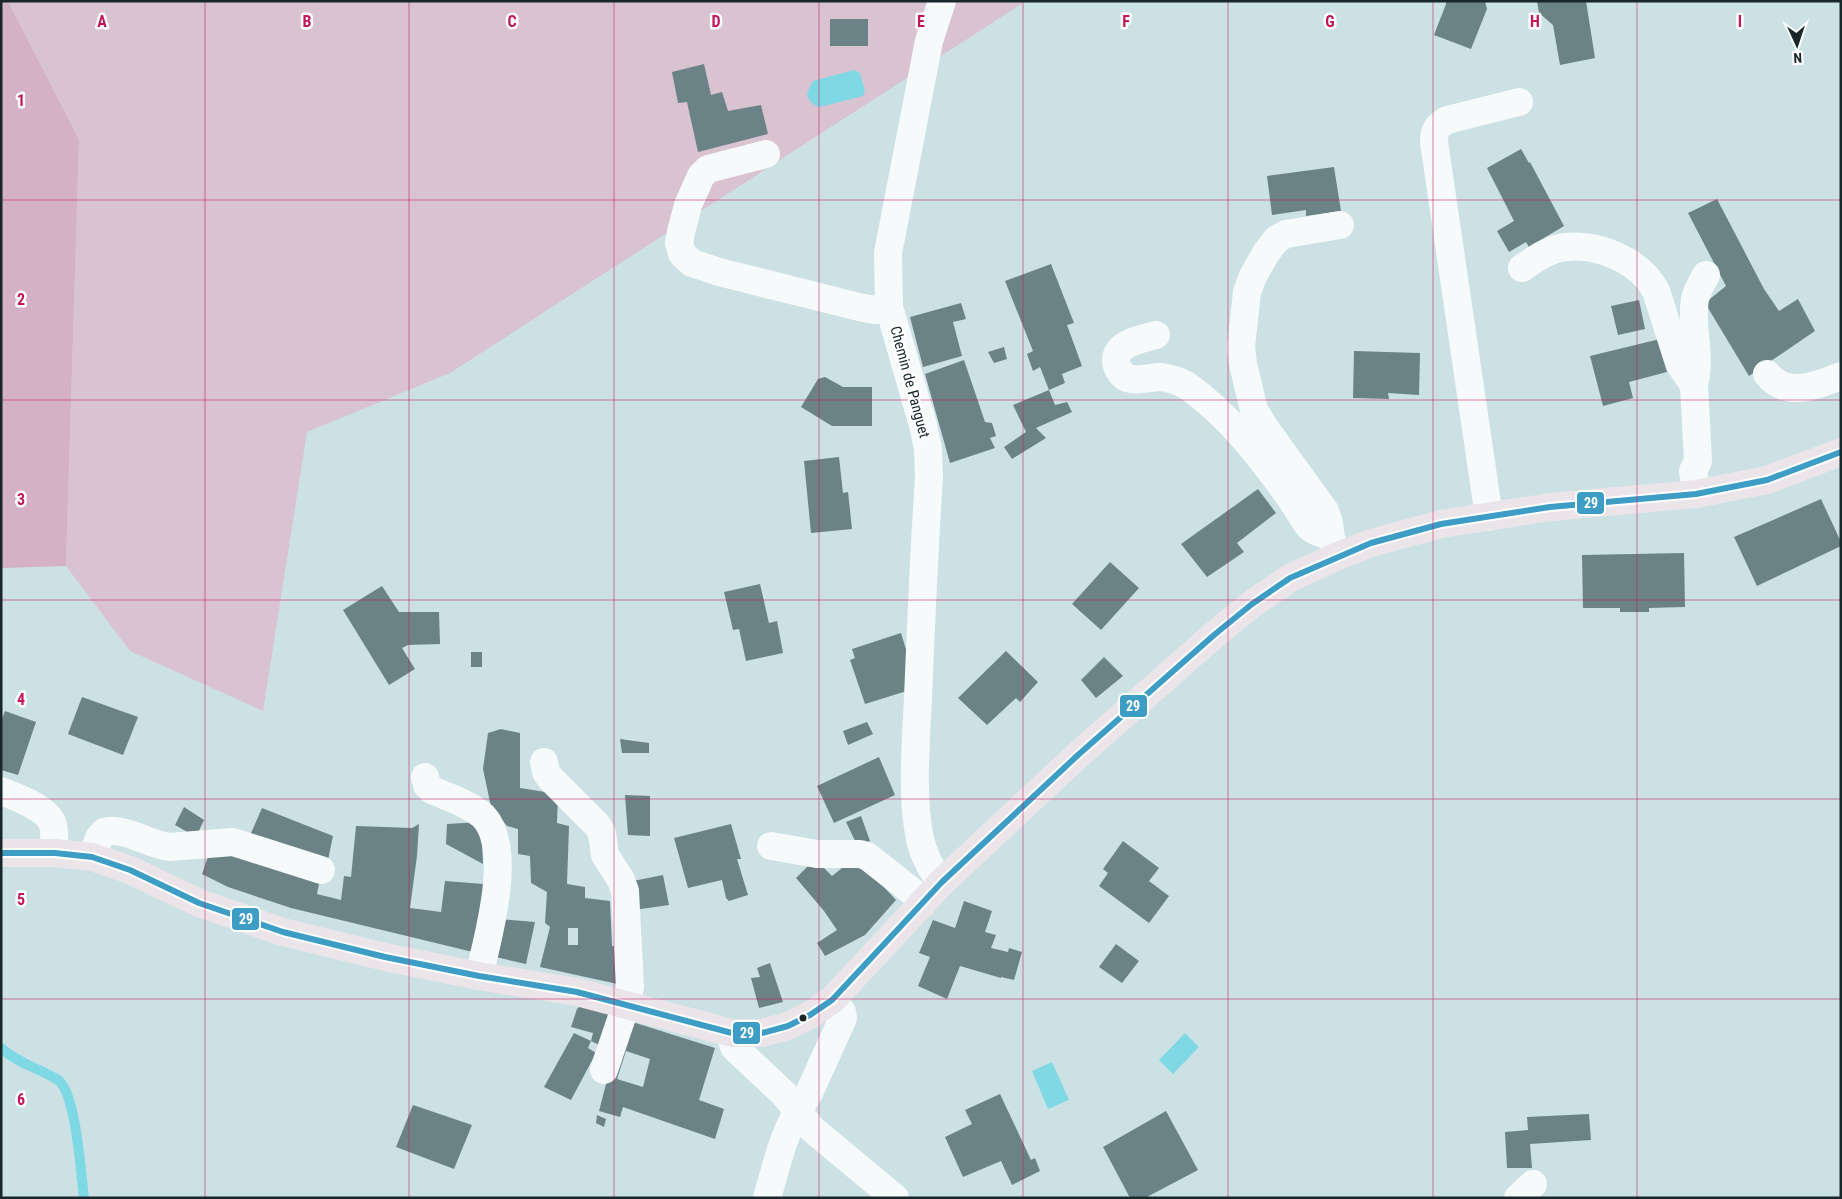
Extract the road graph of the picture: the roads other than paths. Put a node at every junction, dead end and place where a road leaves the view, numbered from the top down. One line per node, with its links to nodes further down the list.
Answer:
1 (942, 1): 7 (street, Chemin de Panguet)
2 (1519, 102): 14 (street)
3 (766, 154): 7 (street)
4 (1340, 225): 15 (street)
5 (1522, 268): 11 (street)
6 (1706, 274): 11 (street)
7 (889, 307): 24 (street, Chemin de Panguet)
8 (1156, 335): 15 (street)
9 (1767, 374): 10 (street)
10 (1841, 376)
11 (1694, 384): 13 (street)
12 (1841, 452): 13 (main road)
13 (1696, 494): 14 (main road)
14 (1490, 517): 15 (main road)
15 (1334, 547): 24 (main road)
16 (544, 762): 28 (street)
17 (425, 778): 26 (street)
18 (1, 791): 21 (street)
19 (771, 846): 25 (street)
20 (1, 853): 21 (main road)
21 (55, 853): 22 (main road)
22 (92, 857): 23 (street); 26 (main road)
23 (321, 870)
24 (942, 882): 25 (main road)
25 (922, 904): 27 (main road)
26 (480, 976): 28 (main road)
27 (832, 1000): 29 (main road); 31 (street)
28 (626, 1005): 29 (main road); 30 (street)
29 (732, 1033): 31 (street)
30 (604, 1070)
31 (798, 1111): 32 (street); 33 (street)
32 (768, 1198)
33 (895, 1198)

